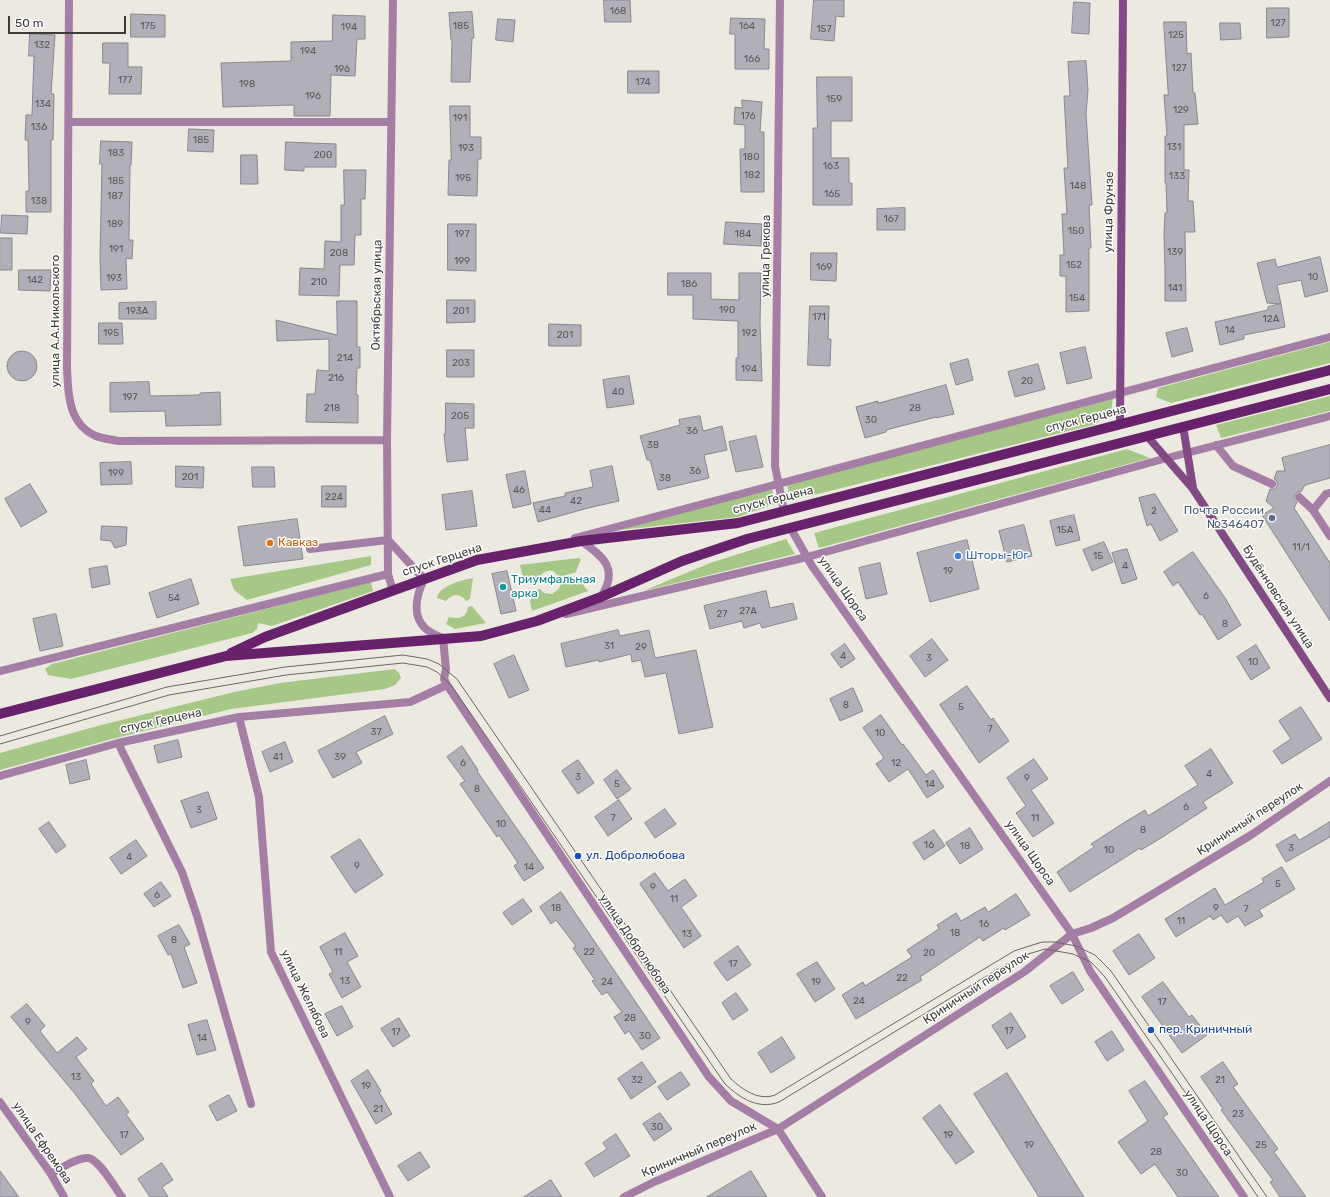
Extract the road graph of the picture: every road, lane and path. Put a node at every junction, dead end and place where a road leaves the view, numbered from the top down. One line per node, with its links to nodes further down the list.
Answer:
1 (69, 0): 5 (street, улица А.А.Никольского)
2 (393, 0): 6 (street, Октябрьская улица)
3 (780, 0): 19 (street, улица Грекова)
4 (1123, 0): 10 (street, улица Фрунзе)
5 (69, 122): 6 (street); 15 (street, улица А.А.Никольского)
6 (391, 122): 15 (street, Октябрьская улица)
7 (1330, 337): 10 (street)
8 (1330, 370): 12 (main road, спуск Герцена)
9 (1330, 389): 13 (main road, спуск Герцена)
10 (1120, 393): 12 (street, улица Фрунзе); 19 (street)
11 (1330, 416): 16 (street)
12 (1120, 424): 25 (main road, спуск Герцена)
13 (1183, 426): 14 (main road, спуск Герцена); 17 (street, Будённовская улица)
14 (1147, 436): 18 (street, Будённовская улица); 26 (main road, спуск Герцена)
15 (388, 440): 28 (street, Октябрьская улица)
16 (1216, 445): 17 (street); 20 (street)
17 (1187, 452): 18 (street); 21 (street, Будённовская улица)
18 (1167, 458): 21 (street, Будённовская улица); 32 (street)
19 (778, 483): 25 (street, улица Грекова); 31 (street)
20 (1272, 484)
21 (1193, 489): 42 (street, Будённовская улица)
22 (1330, 493): 24 (street)
23 (1299, 497): 24 (street)
24 (1314, 510): 27 (street)
25 (784, 511): 29 (main road, спуск Герцена)
26 (790, 527): 32 (street, улица Щорса); 36 (main road, спуск Герцена)
27 (1330, 536)
28 (388, 540): 30 (street); 33 (street, Октябрьская улица); 34 (street)
29 (581, 541): 31 (main road, спуск Герцена); 36 (street)
30 (310, 549)
31 (527, 551): 34 (main road, спуск Герцена)
32 (807, 557): 37 (street); 48 (street, улица Щорса)
33 (388, 574): 35 (street, Октябрьская улица); 40 (street, спуск Герцена)
34 (424, 579): 35 (main road, спуск Герцена); 38 (street)
35 (393, 591): 39 (main road, спуск Герцена)
36 (601, 597): 37 (main road, спуск Герцена)
37 (537, 621): 38 (main road, спуск Герцена)
38 (443, 638): 39 (main road, спуск Герцена); 41 (street)
39 (226, 656): 43 (main road, спуск Герцена)
40 (0, 672)
41 (446, 685): 44 (street, спуск Герцена); 51 (street, улица Добролюбова)
42 (1330, 698)
43 (0, 714)
44 (239, 717): 45 (street, спуск Герцена); 55 (street, улица Желябова)
45 (118, 743): 46 (street, спуск Герцена); 50 (street)
46 (0, 776)
47 (1330, 781): 48 (street, Криничный переулок)
48 (1072, 934): 51 (street, Криничный переулок); 58 (street, улица Щорса)
49 (0, 1102): 52 (street, улица Ефремова)
50 (250, 1104)
51 (778, 1129): 56 (street, Криничный переулок); 57 (street, улица Добролюбова)
52 (50, 1174): 53 (street, улица Ефремова); 54 (street)
53 (64, 1197)
54 (122, 1197)
55 (390, 1197)
56 (624, 1197)
57 (822, 1197)
58 (1244, 1197)

